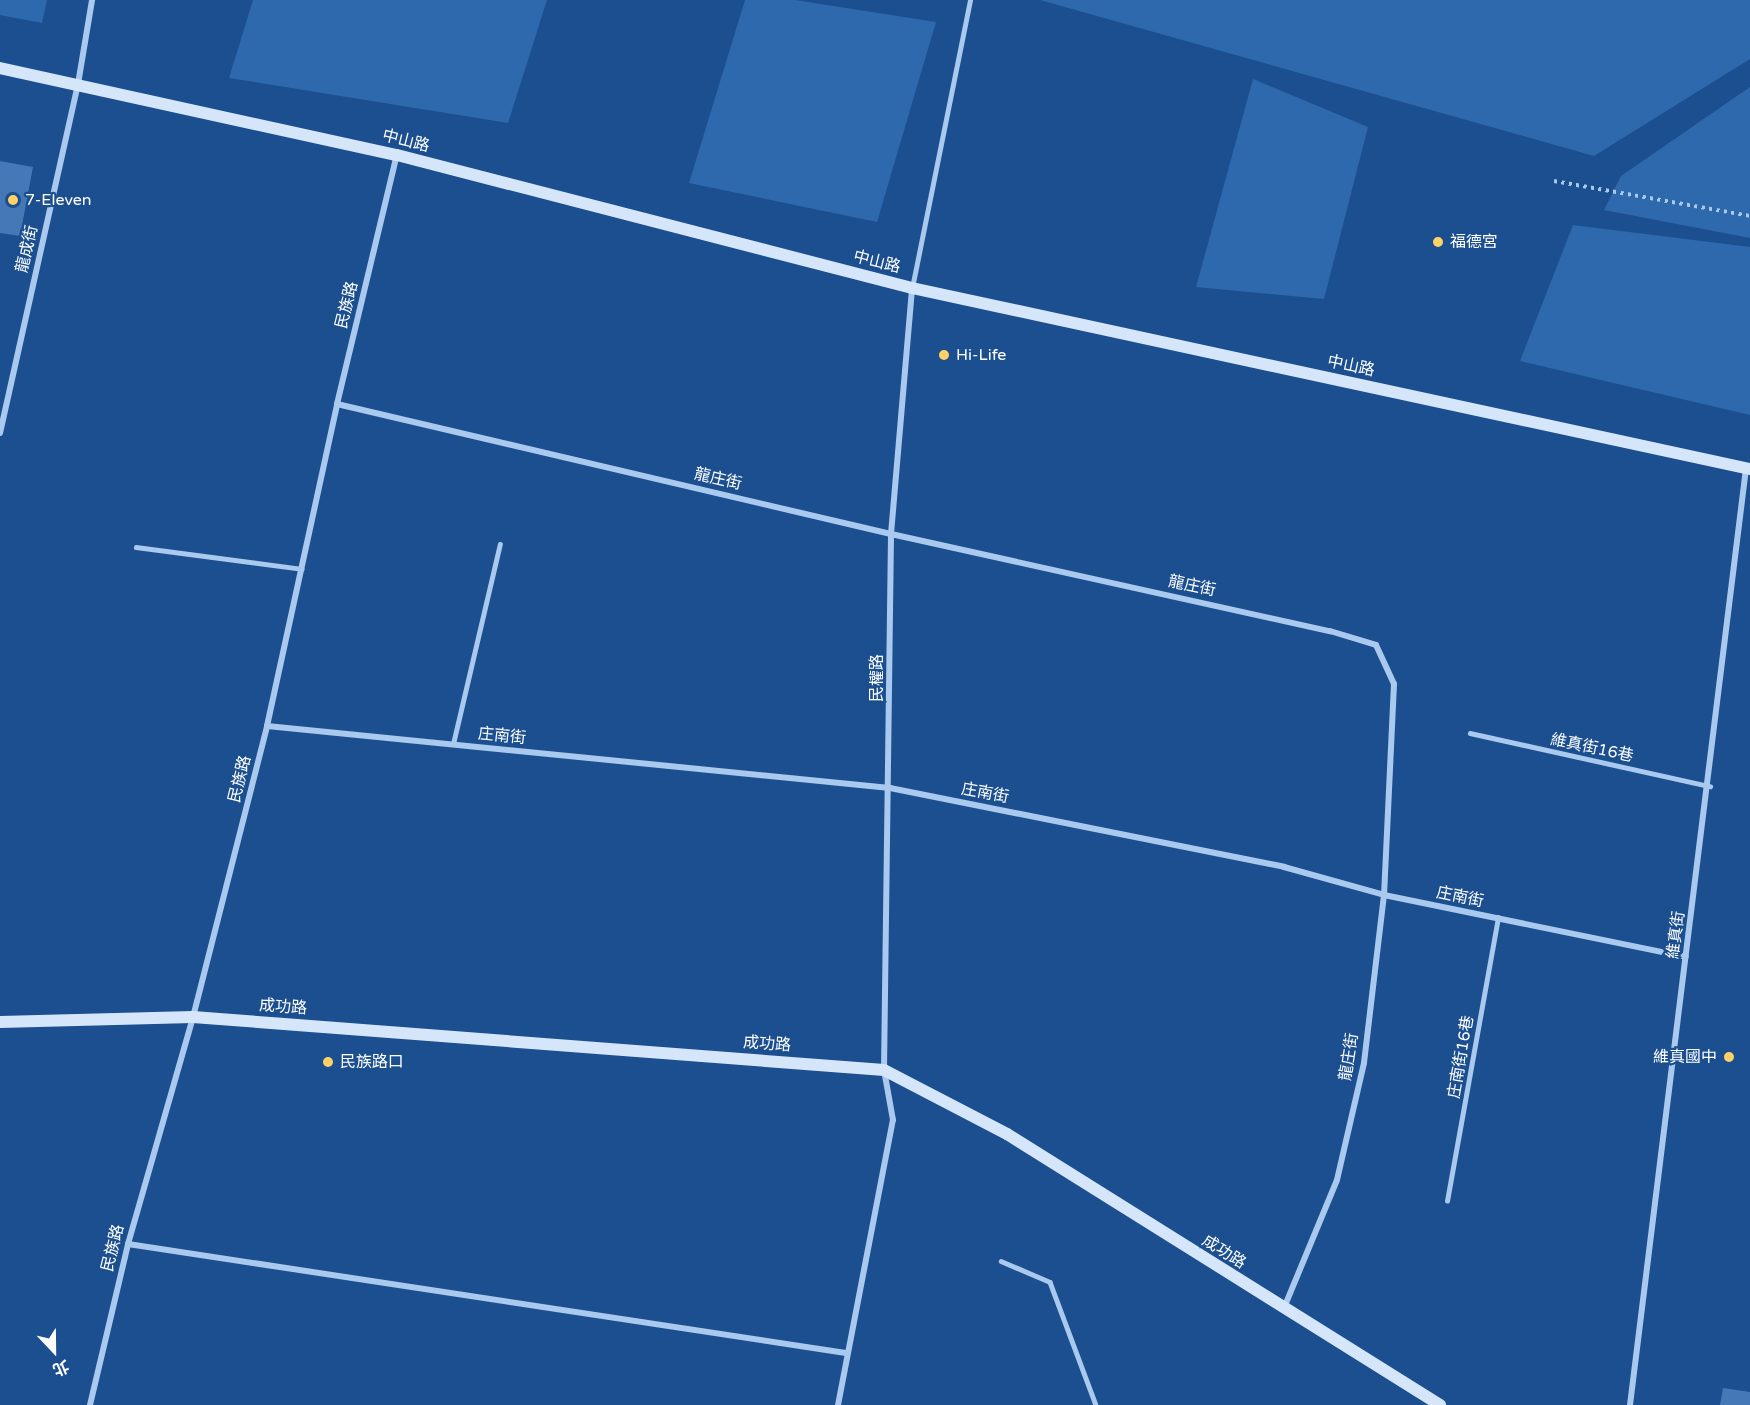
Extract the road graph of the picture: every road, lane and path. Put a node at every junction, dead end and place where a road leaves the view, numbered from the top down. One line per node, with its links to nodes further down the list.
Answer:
1 (92, 0): 4 (street, 龍成街)
2 (970, 0): 8 (lane)
3 (0, 68): 4 (main road, 中山路)
4 (78, 84): 5 (main road, 中山路); 10 (street, 龍成街)
5 (397, 155): 8 (main road, 中山路); 9 (street, 民族路)
6 (1554, 182): 7 (path)
7 (1750, 216)
8 (912, 288): 11 (main road, 中山路); 12 (street, 民權路)
9 (337, 404): 12 (street, 龍庄街); 15 (street, 民族路)
10 (0, 433)
11 (1748, 468): 19 (street, 維真街)
12 (891, 534): 20 (street, 民權路); 21 (street, 龍庄街)
13 (500, 544): 18 (lane)
14 (136, 547): 15 (lane)
15 (302, 569): 16 (street, 民族路)
16 (267, 726): 18 (street, 庄南街); 24 (street, 民族路)
17 (1470, 734): 19 (lane, 維真街16巷)
18 (453, 744): 20 (street, 庄南街)
19 (1710, 786): 23 (street, 維真街)
20 (890, 788): 21 (street, 庄南街); 26 (street, 民權路)
21 (1384, 895): 22 (street, 庄南街); 30 (street, 龍庄街)
22 (1498, 918): 23 (street, 庄南街); 27 (lane, 庄南街16巷)
23 (1686, 957): 36 (street, 維真街)
24 (193, 1017): 25 (main road, 成功路); 26 (main road, 成功路); 28 (street, 民族路)
25 (0, 1022)
26 (884, 1070): 30 (main road, 成功路); 31 (street, 民權路)
27 (1447, 1200)
28 (128, 1244): 31 (street); 32 (street, 民族路)
29 (1001, 1261): 34 (lane)
30 (1283, 1308): 35 (main road, 成功路)
31 (846, 1353): 33 (street, 民權路)
32 (90, 1405)
33 (837, 1405)
34 (1096, 1405)
35 (1440, 1405)
36 (1630, 1405)

